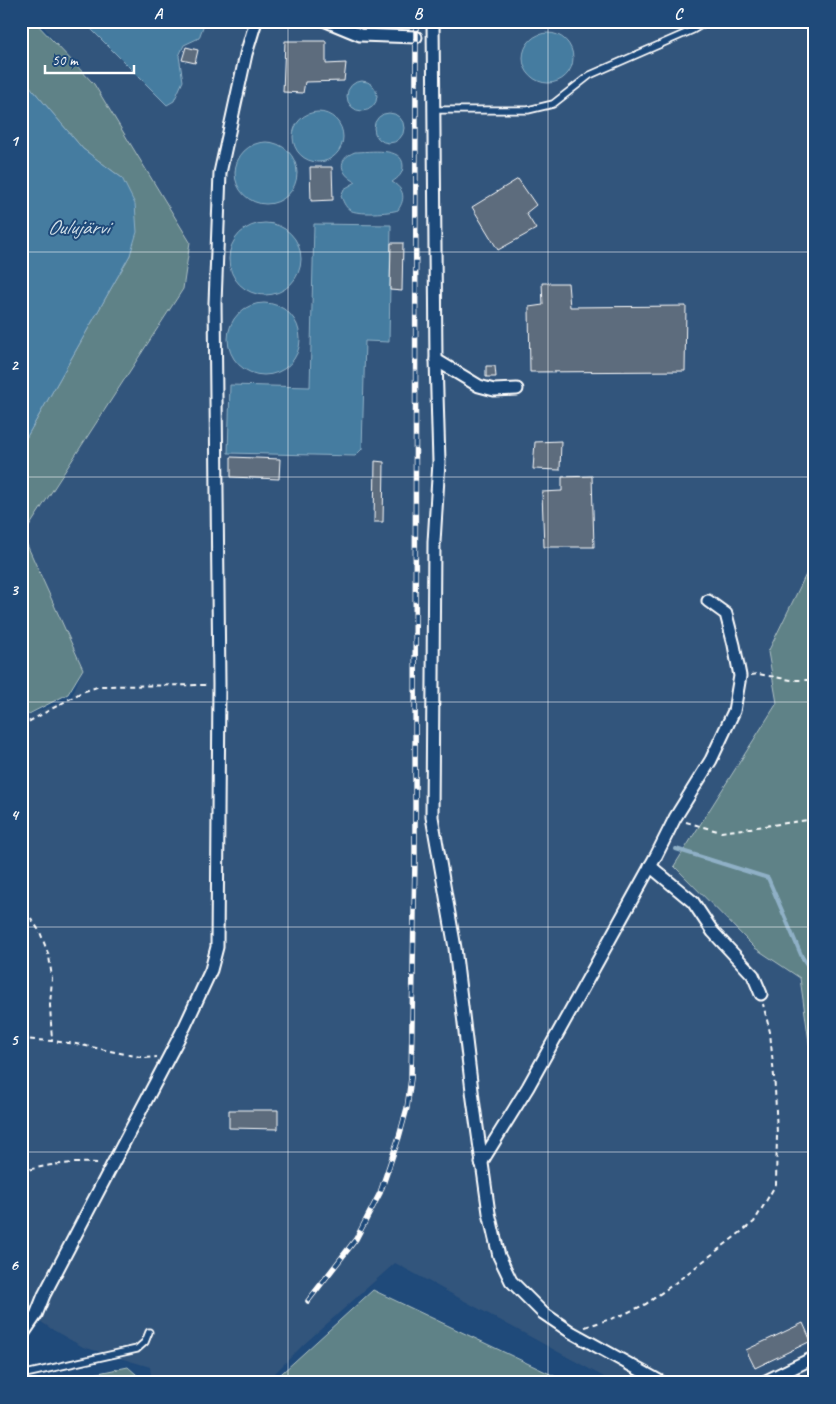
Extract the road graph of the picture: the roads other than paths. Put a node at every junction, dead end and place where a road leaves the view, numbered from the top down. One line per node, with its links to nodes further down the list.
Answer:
1 (256, 21): 14 (street)
2 (326, 21): 5 (street)
3 (433, 21): 6 (street)
4 (708, 21): 6 (lane)
5 (416, 37)
6 (435, 110): 7 (street)
7 (436, 360): 8 (street); 12 (street)
8 (518, 389)
9 (708, 601): 10 (street)
10 (650, 866): 11 (street); 12 (street)
11 (761, 994)
12 (481, 1163): 17 (street)
13 (149, 1332): 16 (lane)
14 (21, 1337)
15 (815, 1357): 18 (street)
16 (21, 1375)
17 (663, 1383)
18 (762, 1383)

